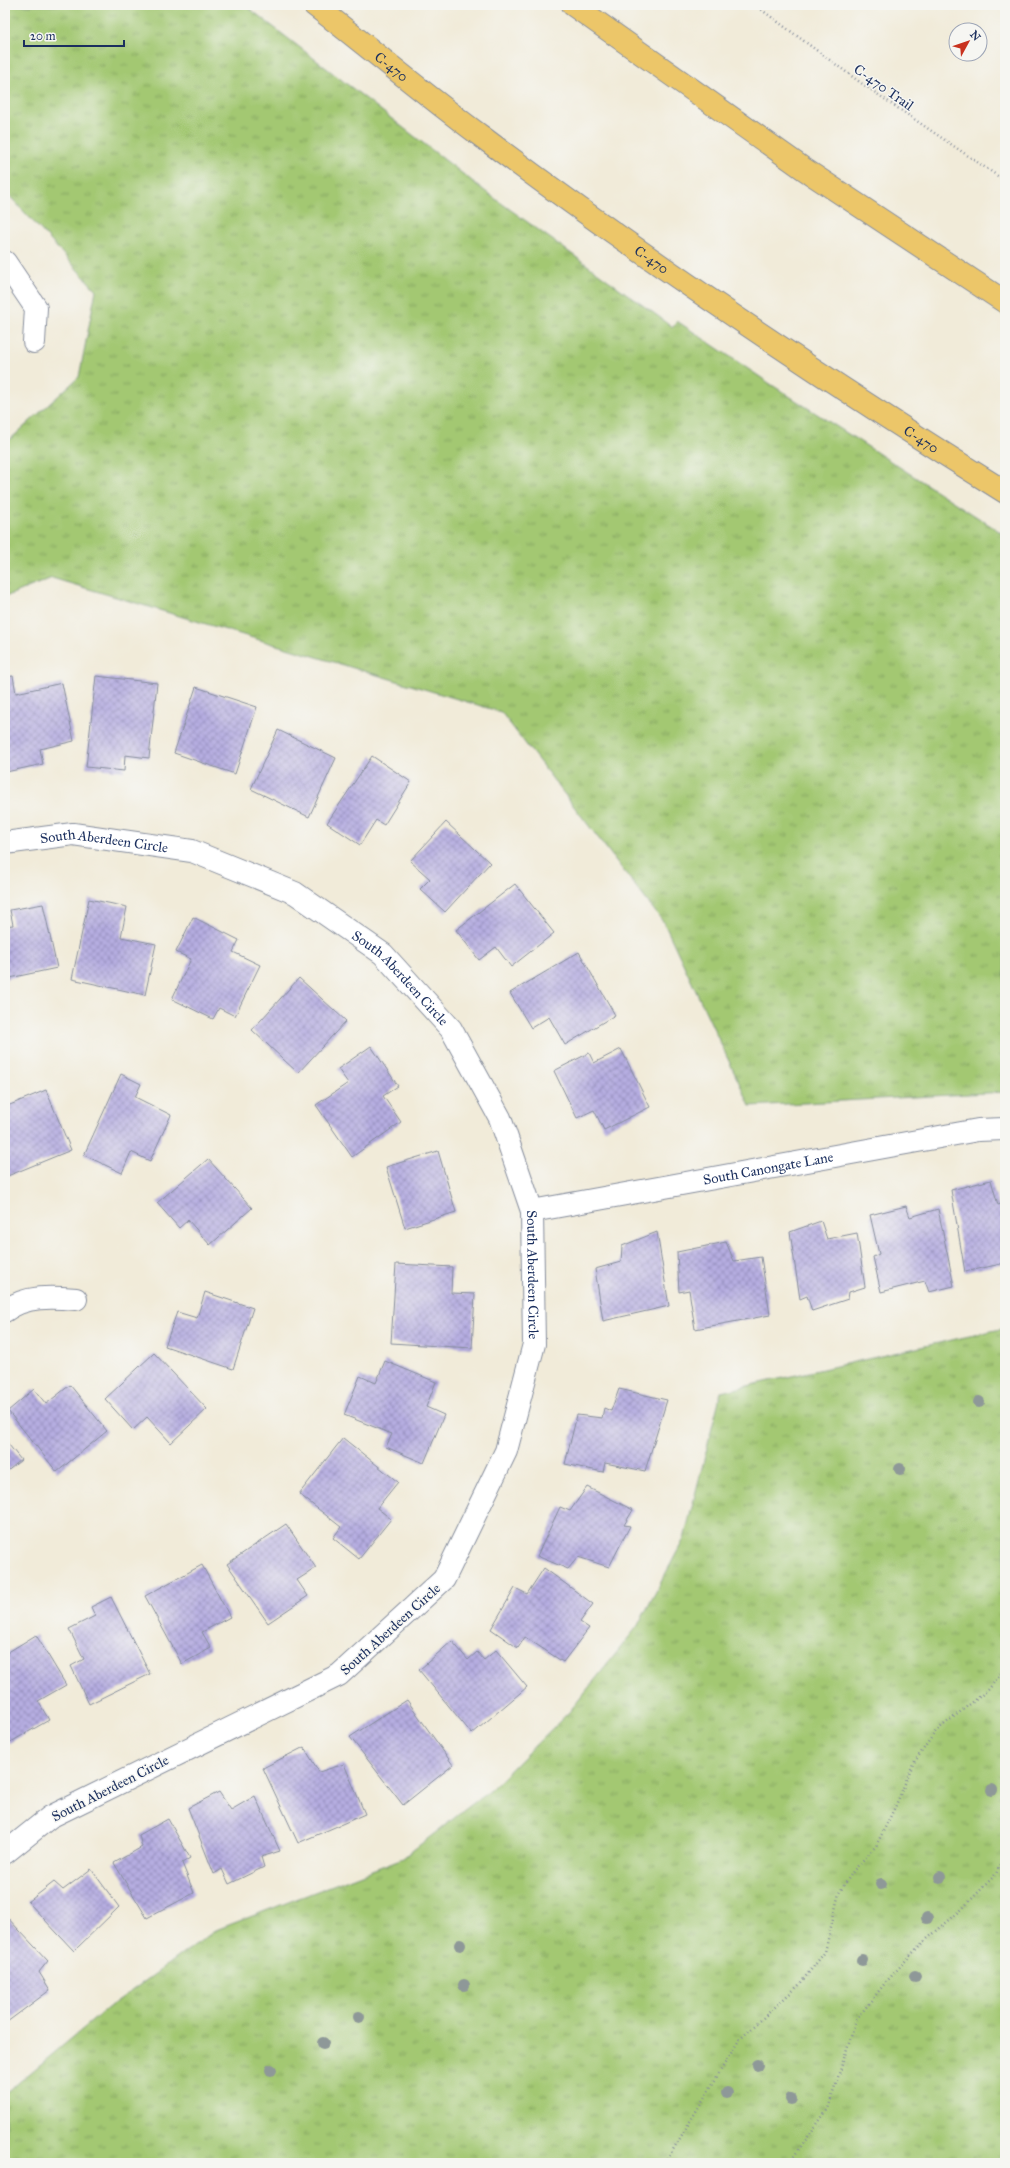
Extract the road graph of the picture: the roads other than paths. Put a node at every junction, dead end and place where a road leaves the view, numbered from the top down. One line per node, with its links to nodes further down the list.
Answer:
1 (314, 5): 6 (highway, C-470)
2 (573, 5): 4 (highway)
3 (5, 262): 5 (street)
4 (1005, 302)
5 (34, 342)
6 (1005, 492)
7 (5, 843): 9 (street, South Aberdeen Circle)
8 (1005, 1129): 9 (street, South Canongate Lane)
9 (532, 1212): 12 (street, South Aberdeen Circle)
10 (76, 1299): 11 (street)
11 (5, 1311)
12 (5, 1853)

